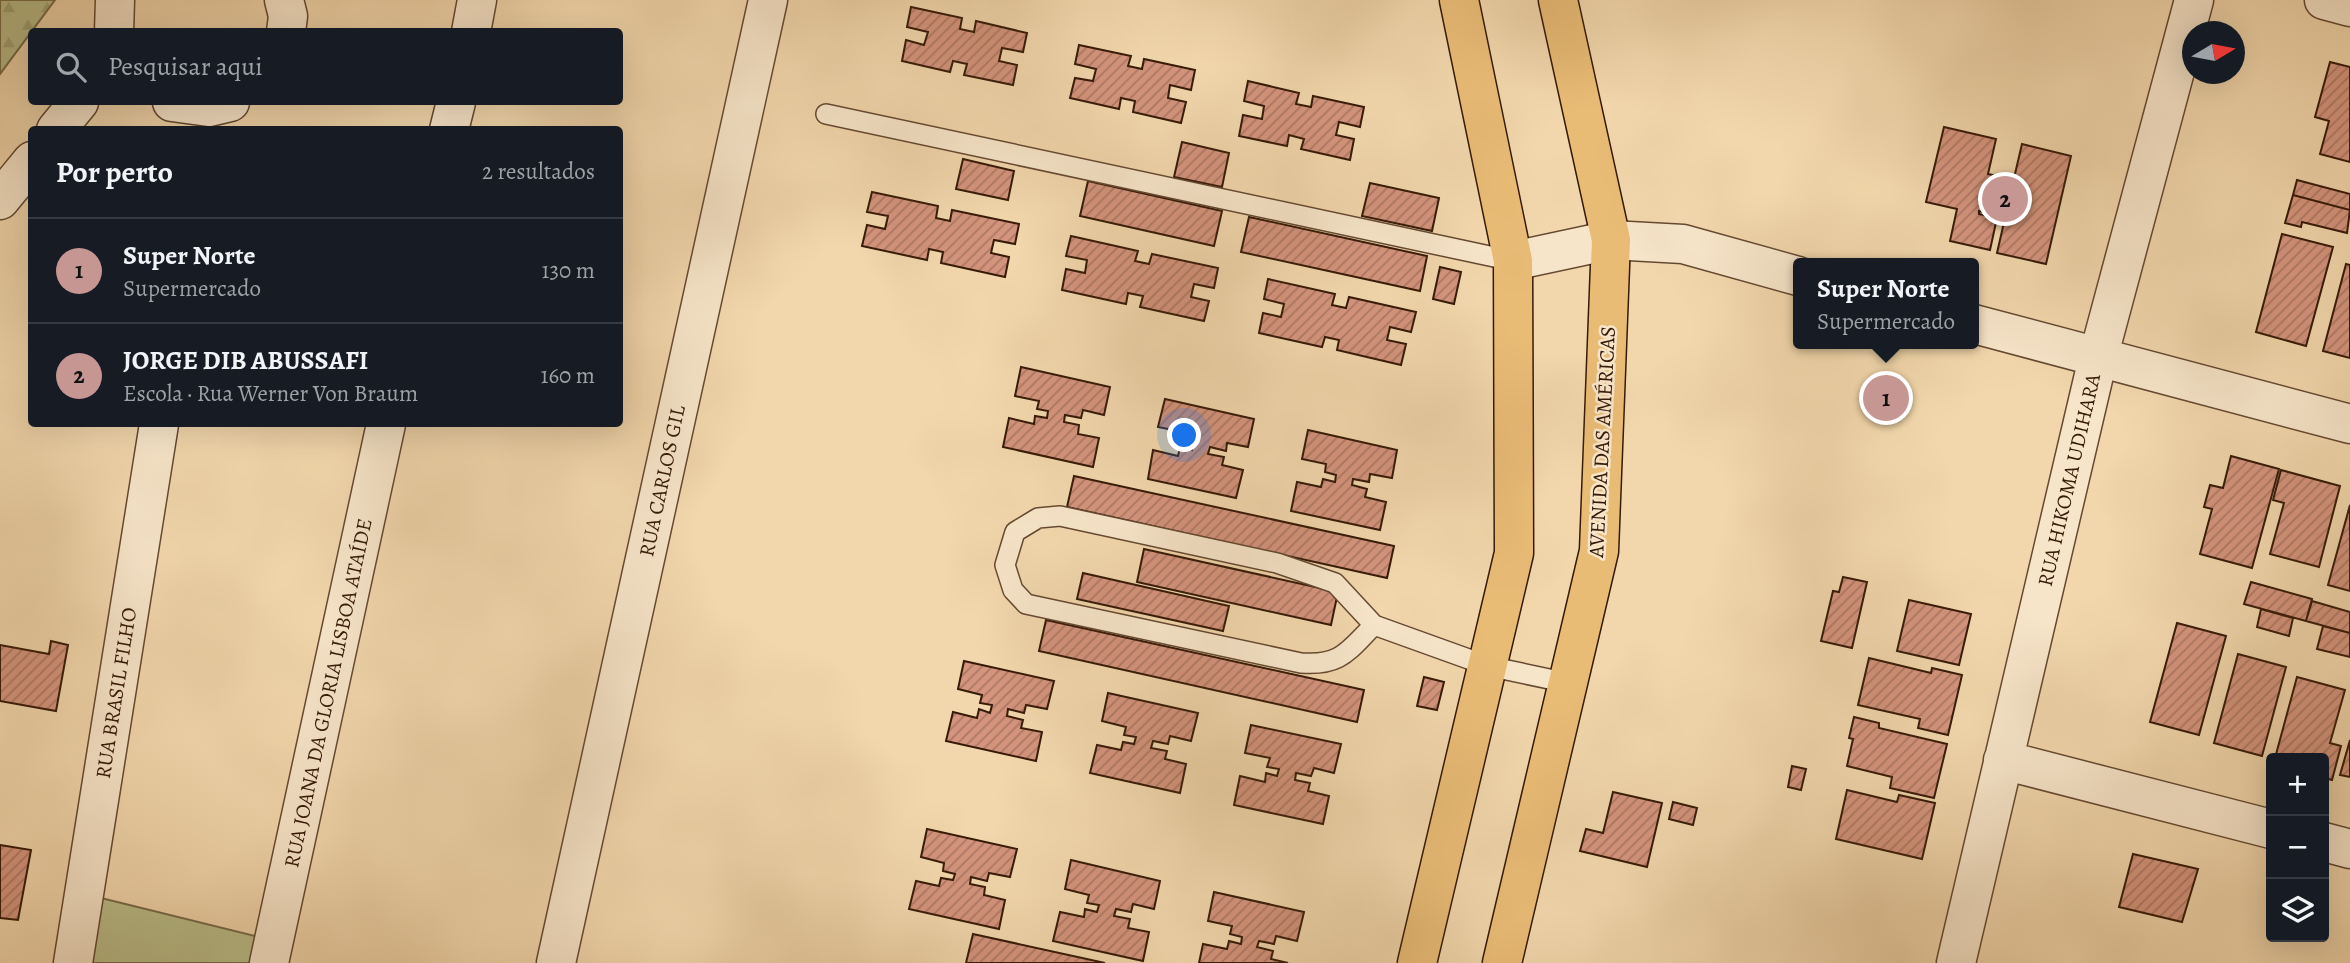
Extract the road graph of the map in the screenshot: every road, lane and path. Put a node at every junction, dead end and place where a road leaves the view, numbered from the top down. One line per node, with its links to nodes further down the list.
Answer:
1 (115, 0): 10 (street)
2 (284, 0): 11 (street)
3 (477, 0): 12 (street)
4 (768, 0): 39 (street, RUA CARLOS GIL)
5 (1459, 0): 23 (main road)
6 (1558, 0): 22 (main road, AVENIDA DAS AMÉRICAS)
7 (2194, 0): 26 (street, RUA HIKOMA UDIHARA)
8 (2324, 0): 9 (street)
9 (2350, 7)
10 (114, 28)
11 (286, 28)
12 (472, 28)
13 (77, 105): 18 (street)
14 (184, 105): 16 (street)
15 (455, 105): 19 (street)
16 (215, 113)
17 (826, 114): 23 (lane)
18 (59, 126)
19 (450, 126)
20 (28, 166): 21 (street)
21 (0, 200)
22 (1611, 240): 23 (street); 24 (street); 32 (main road, AVENIDA DAS AMÉRICAS)
23 (1513, 261): 31 (main road)
24 (1793, 275)
25 (1979, 326): 26 (street)
26 (2098, 358): 27 (street); 33 (street, RUA HIKOMA UDIHARA)
27 (2350, 424)
28 (159, 427): 37 (street, RUA BRASIL FILHO)
29 (385, 427): 38 (street, RUA JOANA DA GLORIA LISBOA ATAÍDE)
30 (1374, 625): 30 (lane); 31 (lane)
31 (1488, 666): 32 (lane); 40 (main road)
32 (1568, 683): 41 (main road, AVENIDA DAS AMÉRICAS)
33 (2003, 760): 34 (street); 42 (street, RUA HIKOMA UDIHARA)
34 (2266, 828)
35 (2329, 843): 36 (street)
36 (2350, 849)
37 (73, 963)
38 (270, 963)
39 (556, 963)
40 (1417, 963)
41 (1502, 963)
42 (1956, 963)

